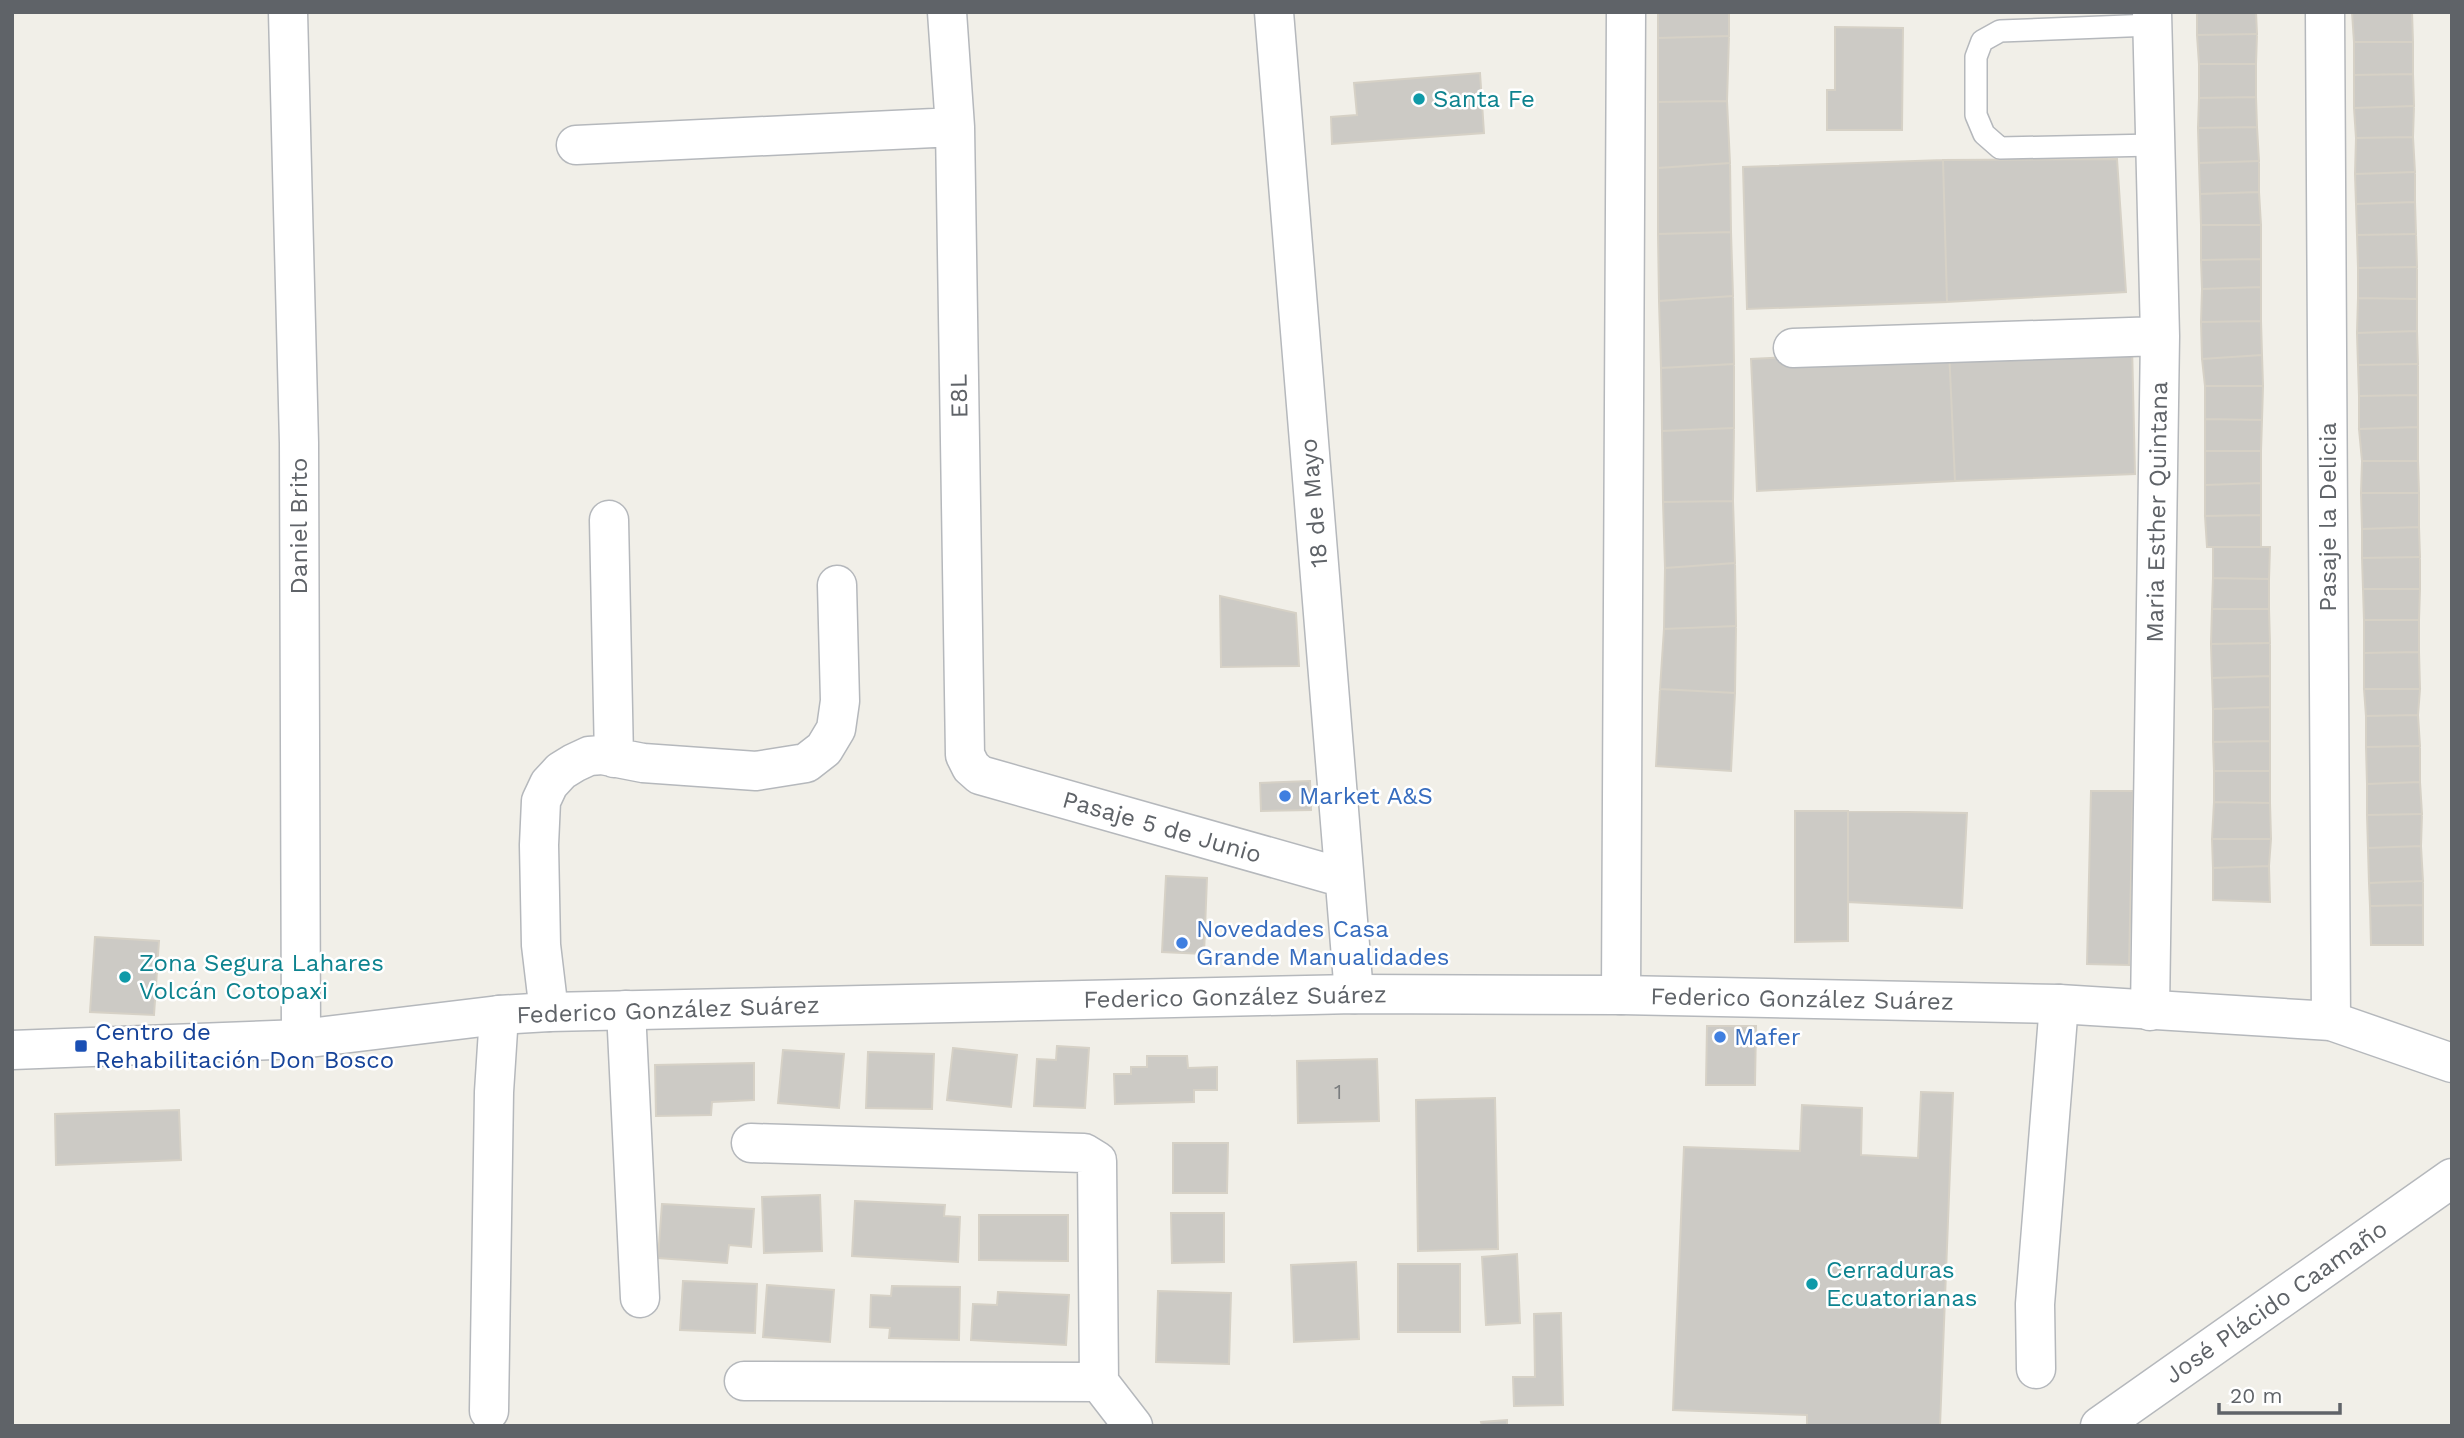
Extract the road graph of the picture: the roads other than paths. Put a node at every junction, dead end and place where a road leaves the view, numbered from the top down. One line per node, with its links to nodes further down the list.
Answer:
1 (288, 12): 25 (street, Daniel Brito)
2 (947, 12): 7 (street, E8L)
3 (1274, 12): 16 (street, 18 de Mayo)
4 (1626, 12): 18 (street)
5 (2325, 12): 24 (street, Pasaje la Delicia)
6 (2152, 19): 9 (street, Maria Esther Quintana); 9 (lane)
7 (955, 127): 8 (street); 15 (street, E8L)
8 (576, 145)
9 (2155, 145): 10 (street, Maria Esther Quintana)
10 (2160, 336): 11 (street); 21 (street, Maria Esther Quintana)
11 (1793, 348)
12 (609, 520): 14 (street)
13 (837, 585): 14 (street)
14 (614, 758): 22 (street)
15 (980, 775): 16 (street, Pasaje 5 de Junio)
16 (1344, 878): 17 (street, 18 de Mayo)
17 (1354, 994): 18 (street, Federico González Suárez); 20 (street, Federico González Suárez)
18 (1621, 995): 19 (street, Federico González Suárez)
19 (2059, 1004): 21 (street, Federico González Suárez); 31 (street)
20 (626, 1010): 22 (street, Federico González Suárez); 30 (street)
21 (2150, 1011): 24 (street, Federico González Suárez)
22 (549, 1012): 23 (street, Federico González Suárez)
23 (499, 1015): 25 (street, Federico González Suárez); 34 (street)
24 (2331, 1021): 27 (street, Federico González Suárez)
25 (301, 1040): 26 (street, Federico González Suárez)
26 (12, 1050)
27 (2452, 1063)
28 (751, 1143): 33 (street)
29 (2452, 1178): 36 (street, José Plácido Caamaño)
30 (640, 1298)
31 (2036, 1369)
32 (744, 1381): 33 (street)
33 (1099, 1382): 35 (street)
34 (489, 1411)
35 (1133, 1426)
36 (2100, 1426)

